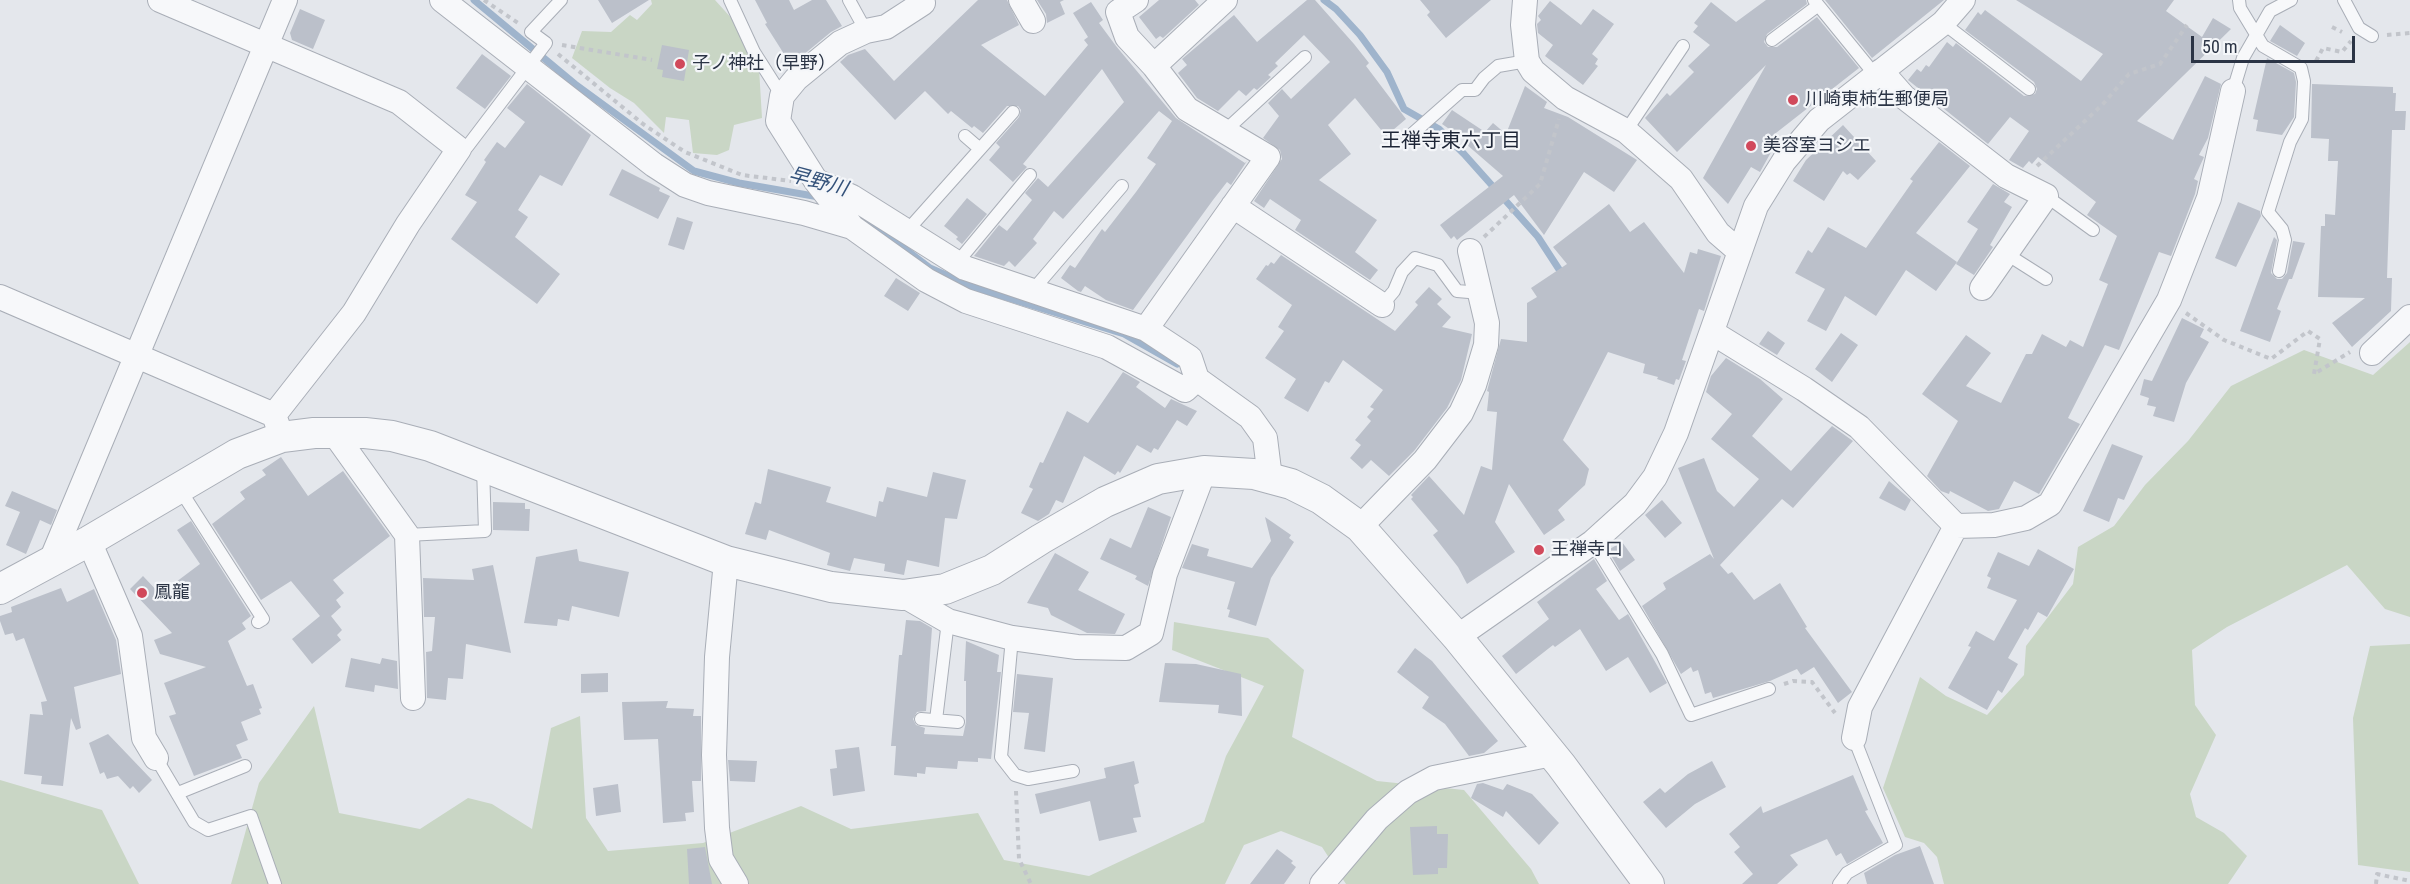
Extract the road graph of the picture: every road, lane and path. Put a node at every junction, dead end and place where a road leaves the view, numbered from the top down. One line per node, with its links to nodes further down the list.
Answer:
1 (160, 0): 27 (street)
2 (285, 0): 27 (street)
3 (442, 0): 33 (street)
4 (484, 0): 22 (path)
5 (561, 0): 22 (lane)
6 (730, 0): 39 (lane)
7 (849, 0): 21 (lane)
8 (922, 0): 21 (street)
9 (1021, 0): 18 (street)
10 (1136, 0): 34 (street)
11 (1225, 0): 34 (street)
12 (1525, 0): 32 (street)
13 (1963, 0): 19 (street)
14 (2239, 0): 23 (lane)
15 (2291, 0): 23 (lane)
16 (2344, 0): 24 (lane)
17 (1815, 3): 26 (lane); 35 (lane)
18 (1033, 21)
19 (1943, 23): 35 (street); 37 (lane)
20 (2187, 26): 49 (path)
21 (866, 31): 39 (street)
22 (531, 32): 28 (lane)
23 (2255, 35): 36 (lane); 38 (lane)
24 (2372, 36)
25 (2354, 38): 36 (path)
26 (1772, 40)
27 (266, 45): 46 (street); 73 (street)
28 (545, 45): 31 (path); 33 (lane); 50 (path)
29 (1683, 46): 43 (lane)
30 (1305, 57): 42 (lane)
31 (652, 60)
32 (1527, 61): 40 (street); 44 (lane)
33 (530, 64): 46 (lane); 54 (street)
34 (1154, 66): 42 (street)
35 (1878, 73): 49 (street); 58 (street)
36 (2304, 81): 61 (lane)
37 (2029, 89)
38 (2233, 91): 67 (street)
39 (782, 96): 50 (street)
40 (1565, 98): 43 (street); 57 (path)
41 (1013, 112): 47 (lane)
42 (1226, 130): 53 (street)
43 (1626, 131): 58 (street)
44 (1411, 135)
45 (965, 136): 47 (lane)
46 (459, 148): 75 (street)
47 (980, 149): 56 (lane)
48 (1030, 175): 60 (lane)
49 (2019, 183): 52 (street)
50 (819, 184): 54 (street); 56 (street)
51 (1122, 186): 64 (lane)
52 (2046, 196): 55 (lane); 59 (street)
53 (1233, 206): 68 (street); 70 (street)
54 (846, 220): 74 (street)
55 (2093, 230)
56 (906, 232): 60 (street)
57 (1470, 251): 65 (street)
58 (1740, 252): 71 (street)
59 (2006, 253): 62 (lane); 63 (street)
60 (956, 264): 64 (street)
61 (2279, 271)
62 (2046, 279)
63 (1982, 288)
64 (1033, 290): 70 (street)
65 (1481, 293): 68 (lane); 82 (street)
66 (0, 297): 73 (street)
67 (2169, 300): 72 (path); 81 (street)
68 (1382, 305)
69 (2410, 317): 72 (street)
70 (1146, 329): 74 (street)
71 (1713, 333): 81 (street); 85 (street)
72 (2372, 353)
73 (136, 356): 75 (street); 87 (street)
74 (1197, 379): 79 (street)
75 (278, 426): 76 (street); 80 (street)
76 (334, 433): 77 (street); 83 (street)
77 (483, 466): 83 (lane); 86 (street)
78 (1204, 471): 79 (street); 89 (street); 93 (street)
79 (1270, 477): 82 (street)
80 (178, 488): 84 (street); 91 (lane)
81 (1956, 526): 99 (street)
82 (1360, 527): 92 (street)
83 (407, 535): 95 (street)
84 (89, 541): 87 (street); 101 (street)
85 (1593, 542): 92 (street); 94 (lane)
86 (726, 561): 89 (street); 108 (street)
87 (50, 563): 88 (street)
88 (0, 589)
89 (903, 595): 90 (street)
90 (948, 621): 93 (street); 97 (lane)
91 (258, 622)
92 (1457, 637): 100 (street)
93 (1012, 638): 104 (lane)
94 (1769, 689): 99 (path)
95 (413, 698)
96 (921, 719): 97 (lane)
97 (936, 720): 98 (lane)
98 (958, 722)
99 (1854, 738): 112 (lane)
100 (1552, 754): 110 (street); 111 (street)
101 (156, 758): 105 (lane)
102 (245, 766): 105 (lane)
103 (1073, 771): 104 (lane)
104 (1015, 775): 109 (path)
105 (178, 793): 107 (lane)
106 (2410, 881): 113 (path)
107 (275, 884)
108 (736, 884)
109 (1031, 884)
110 (1322, 884)
111 (1649, 884)
112 (1839, 884)
113 (2376, 884)

